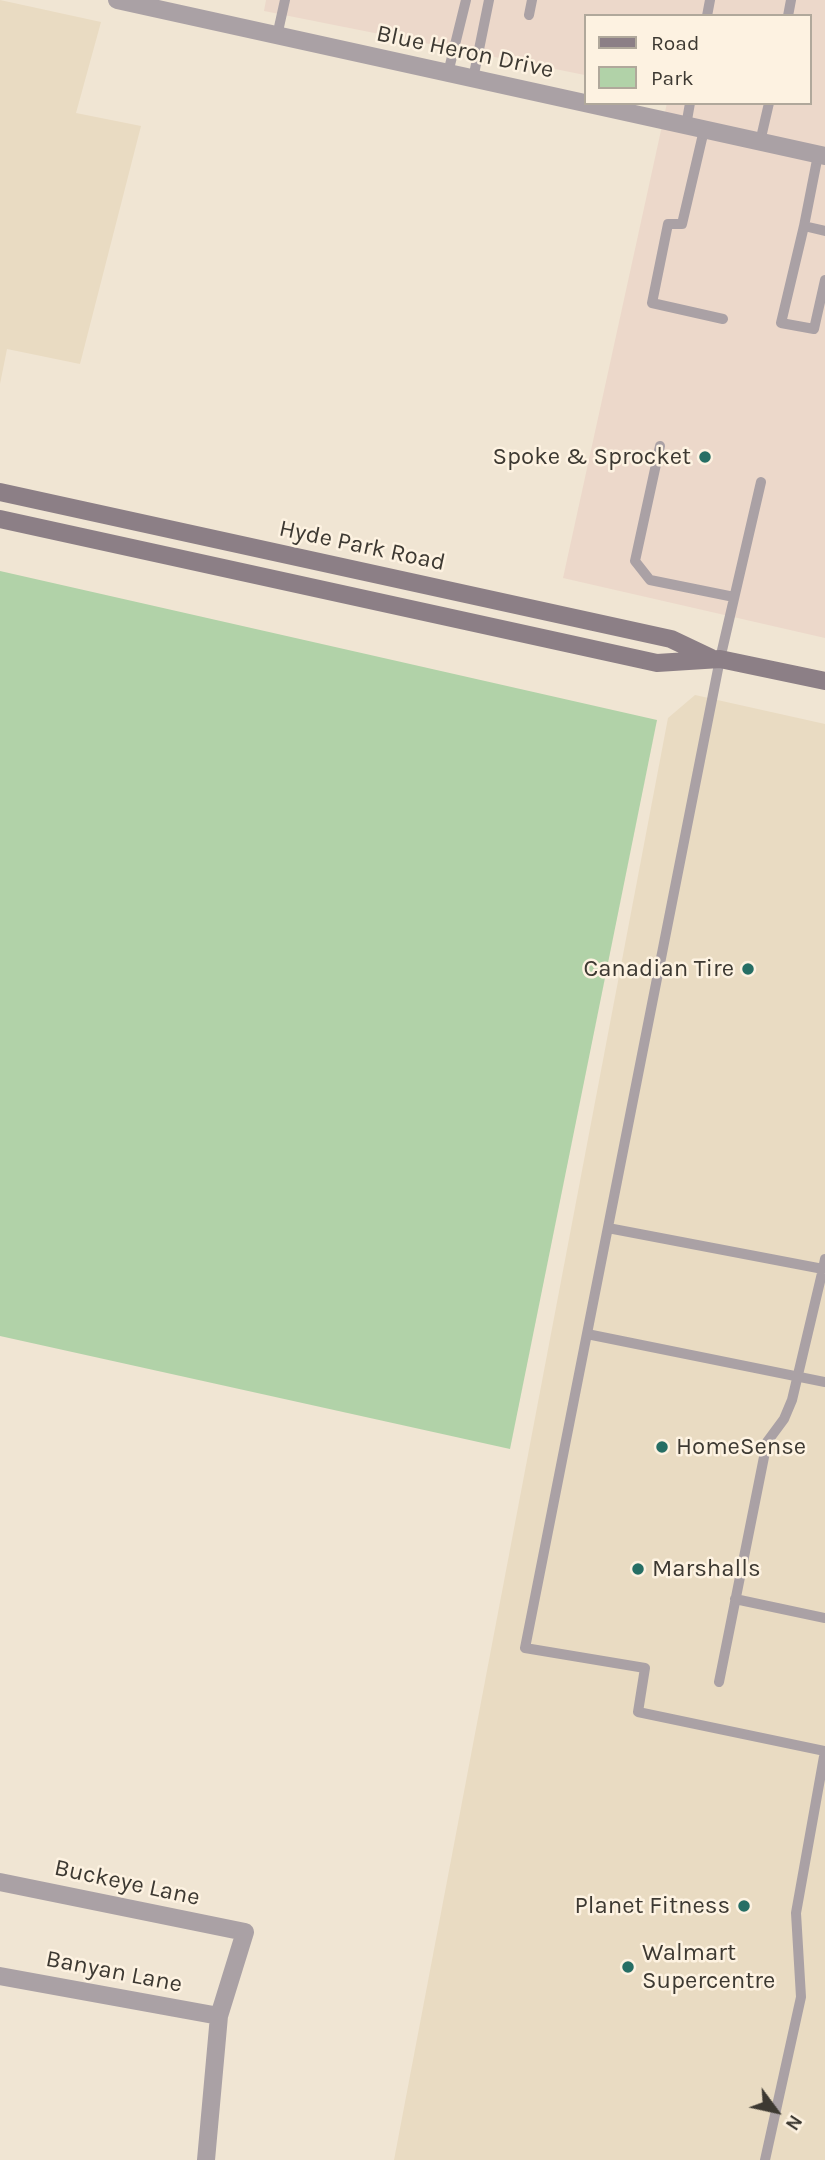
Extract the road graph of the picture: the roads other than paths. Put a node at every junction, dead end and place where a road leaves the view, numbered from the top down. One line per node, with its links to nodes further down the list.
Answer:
1 (117, 0): 7 (street, Blue Heron Drive)
2 (285, 0): 7 (lane)
3 (466, 0): 8 (lane)
4 (489, 0): 9 (lane)
5 (532, 0): 6 (lane)
6 (528, 15)
7 (277, 36): 8 (street, Blue Heron Drive)
8 (448, 74): 9 (street, Blue Heron Drive)
9 (473, 79): 10 (street, Blue Heron Drive)
10 (584, 104)
11 (591, 105): 14 (street, Blue Heron Drive)
12 (690, 105): 14 (lane)
13 (769, 105): 15 (lane)
14 (695, 128): 15 (street, Blue Heron Drive); 20 (lane)
15 (760, 142): 16 (street, Blue Heron Drive)
16 (821, 156): 17 (lane)
17 (804, 226): 18 (lane); 19 (lane)
18 (825, 231)
19 (825, 280)
20 (723, 319)
21 (660, 446): 25 (lane)
22 (761, 482): 25 (lane)
23 (0, 492): 26 (main road, Hyde Park Road)
24 (0, 519): 26 (main road, Hyde Park Road)
25 (734, 597): 26 (lane)
26 (715, 658): 27 (main road, Hyde Park Road); 28 (lane)
27 (825, 681)
28 (608, 1228): 29 (lane); 30 (lane)
29 (824, 1264): 31 (lane)
30 (587, 1334): 31 (lane); 36 (lane)
31 (798, 1376): 32 (lane); 33 (lane)
32 (825, 1382)
33 (736, 1599): 34 (lane); 35 (lane)
34 (825, 1618)
35 (719, 1682)
36 (825, 1751): 41 (lane)
37 (0, 1882): 39 (street, Buckeye Lane)
38 (0, 1976): 39 (street, Banyan Lane)
39 (219, 2016): 40 (street)
40 (206, 2160)
41 (765, 2160)

